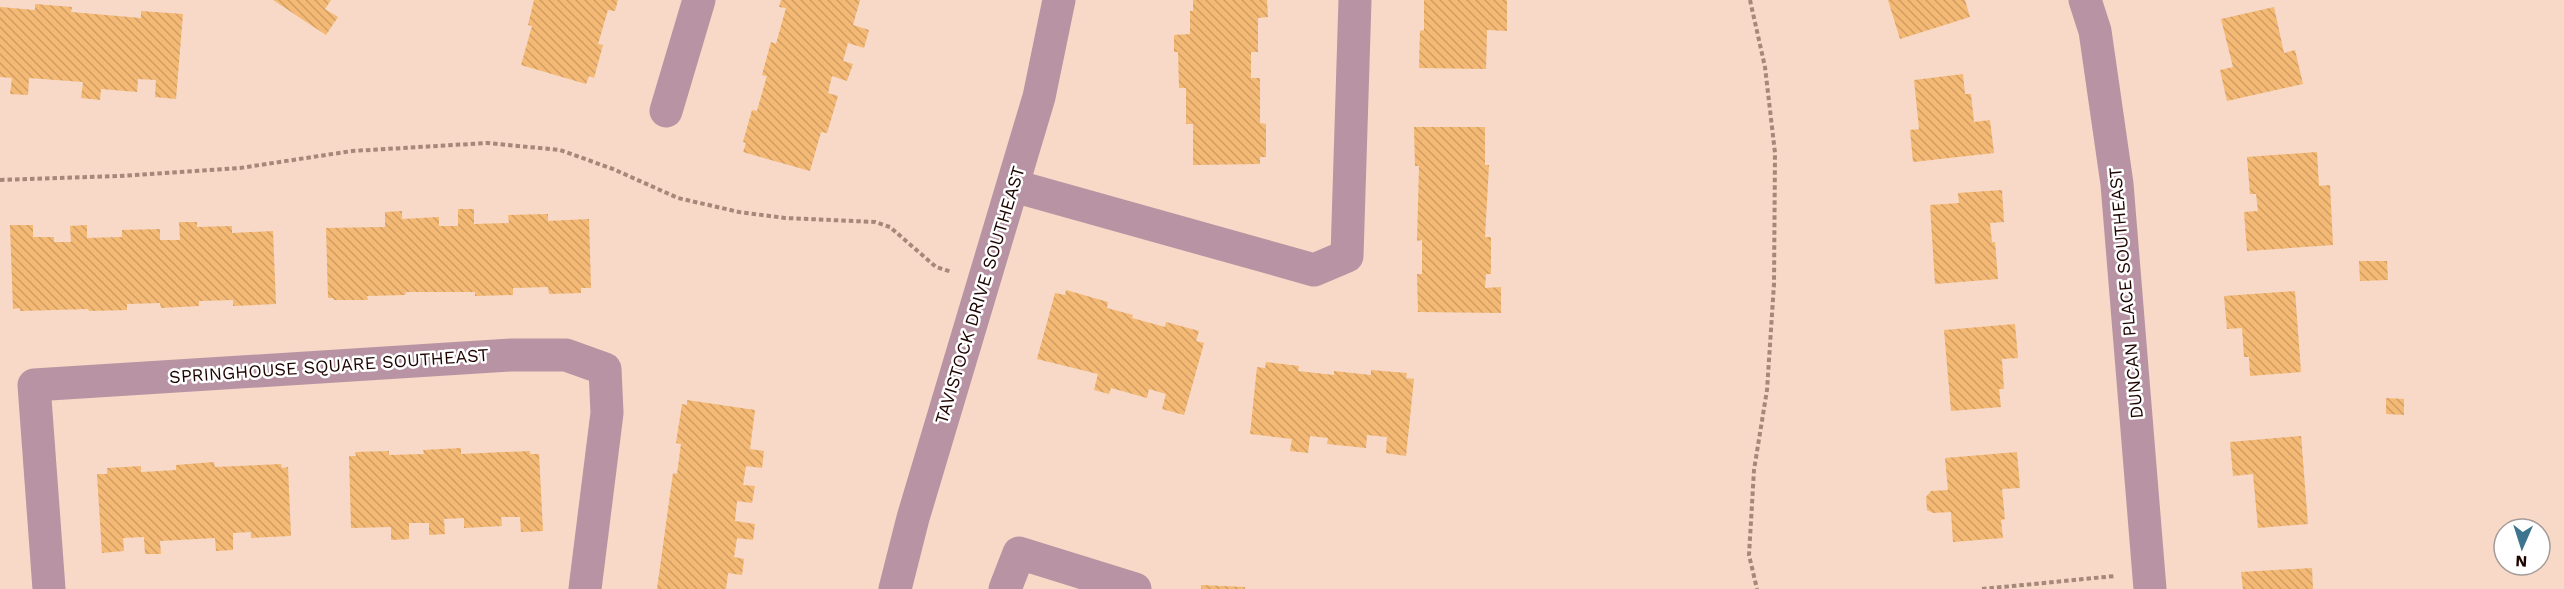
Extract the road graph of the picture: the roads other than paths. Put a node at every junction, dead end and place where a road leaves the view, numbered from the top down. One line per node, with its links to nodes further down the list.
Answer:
1 (699, 0): 5 (street)
2 (1059, 0): 6 (street, TAVISTOCK DRIVE SOUTHEAST)
3 (1355, 0): 6 (street)
4 (2085, 0): 7 (street, DUNCAN PLACE SOUTHEAST)
5 (666, 111)
6 (1014, 186): 10 (street, TAVISTOCK DRIVE SOUTHEAST)
7 (2149, 581)
8 (49, 589): 9 (street, SPRINGHOUSE SQUARE SOUTHEAST)
9 (585, 589)
10 (895, 589)
11 (1005, 589): 12 (street)
12 (1135, 589)

